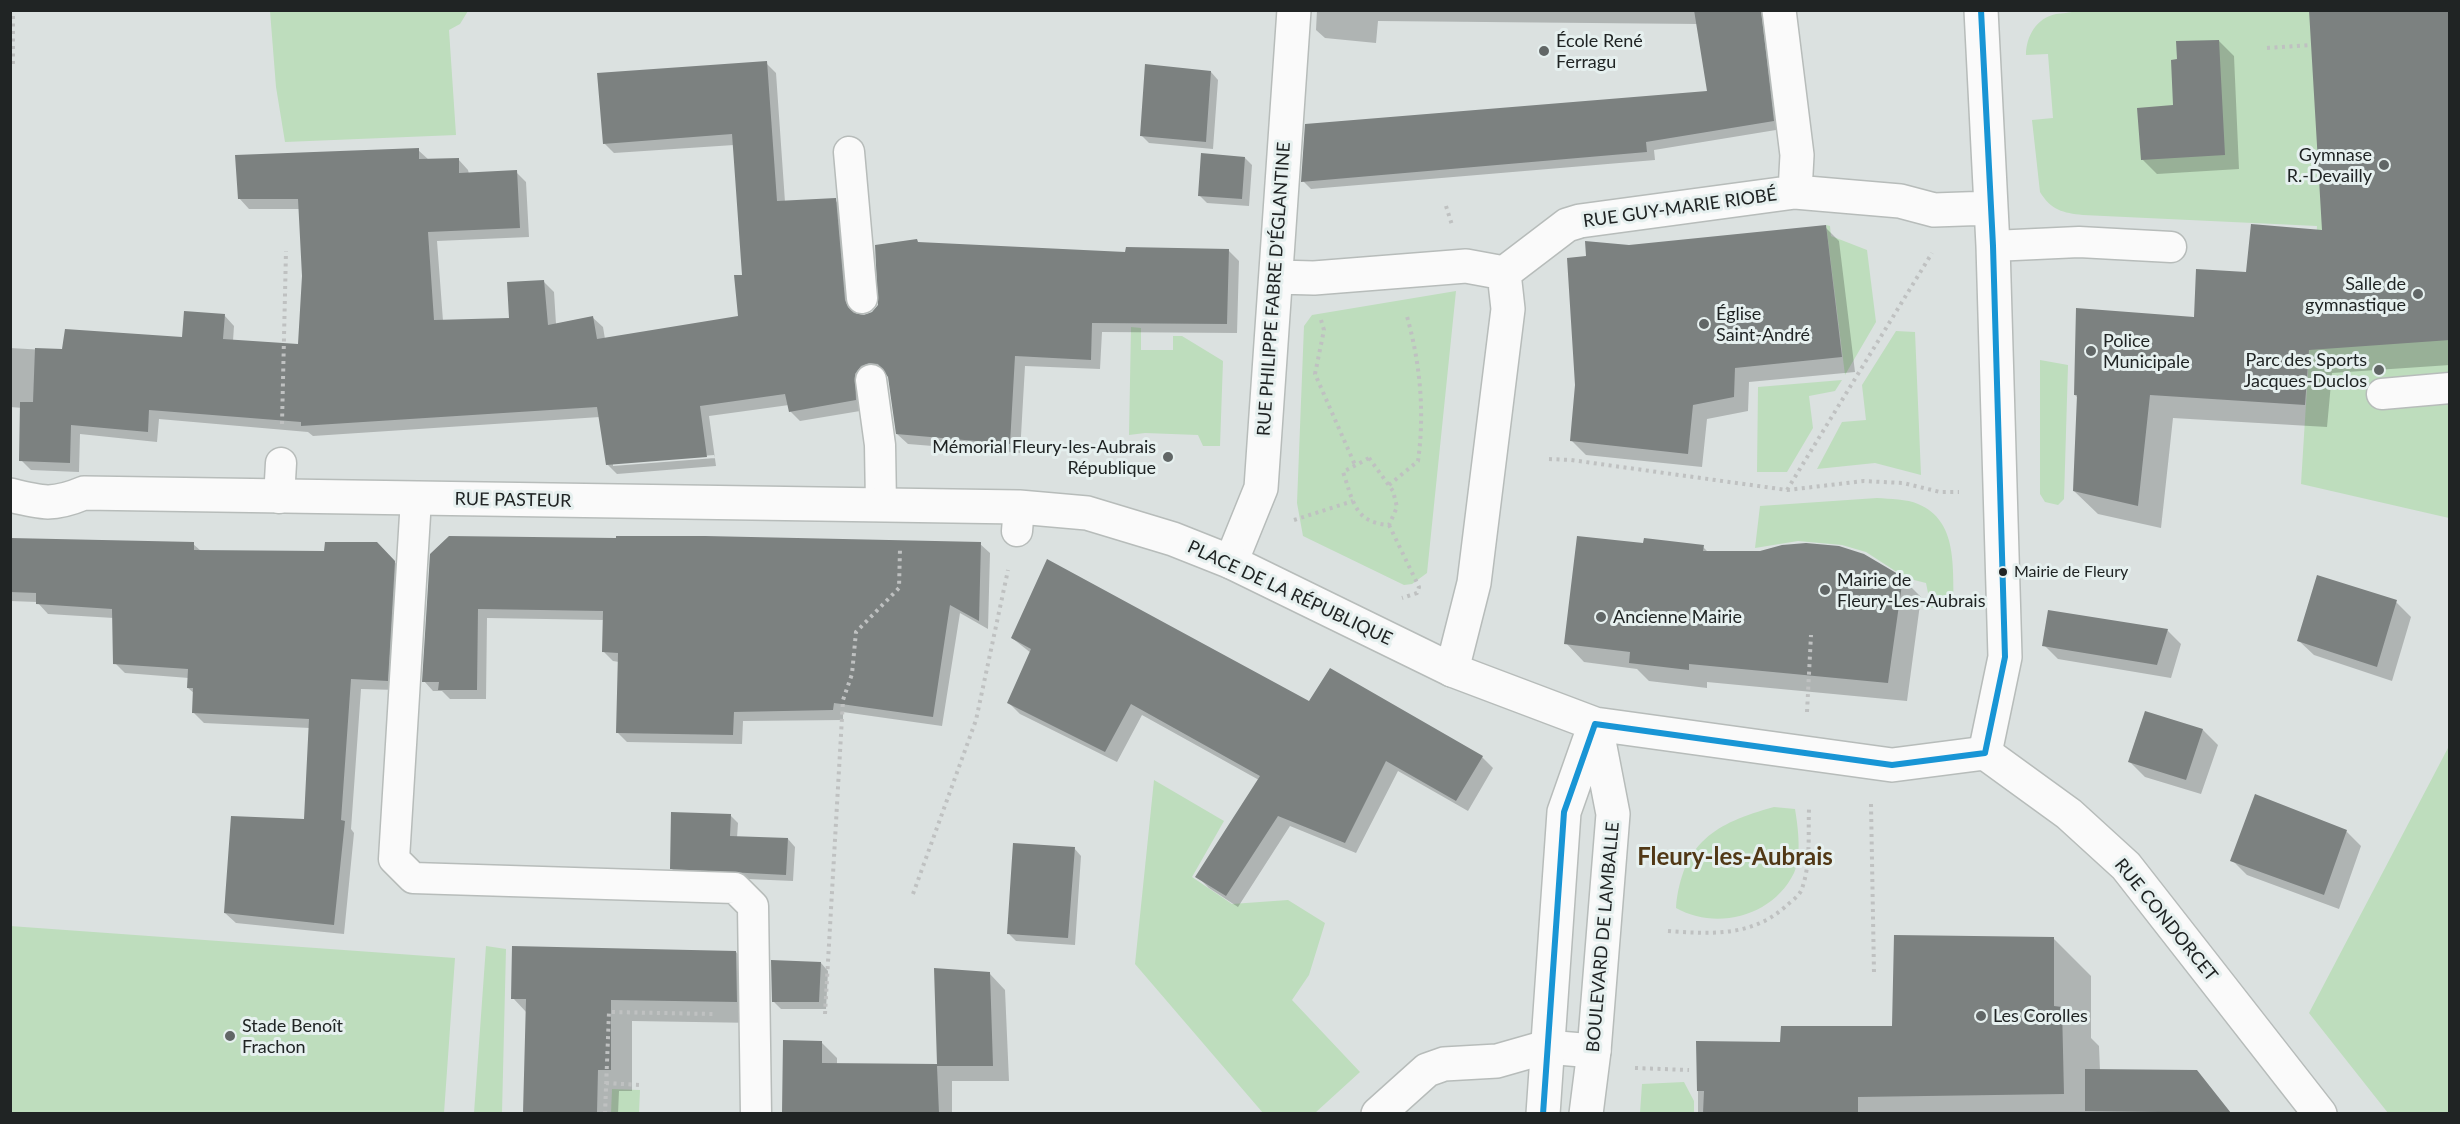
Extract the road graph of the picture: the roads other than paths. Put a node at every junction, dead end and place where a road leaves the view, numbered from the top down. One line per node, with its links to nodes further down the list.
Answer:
1 (1294, 10): 10 (street, RUE PHILIPPE FABRE D'ÉGLANTINE)
2 (1779, 10): 5 (street)
3 (1981, 10): 6 (street)
4 (849, 152): 11 (lane)
5 (1795, 192): 6 (street, RUE GUY-MARIE RIOBÉ); 9 (street, RUE GUY-MARIE RIOBÉ)
6 (1991, 208): 7 (street)
7 (1993, 246): 8 (lane); 24 (street)
8 (2171, 247)
9 (1504, 273): 10 (street); 22 (street)
10 (1276, 277): 21 (street, RUE PHILIPPE FABRE D'ÉGLANTINE)
11 (862, 298)
12 (871, 380): 19 (lane)
13 (2450, 388): 14 (lane)
14 (2382, 394)
15 (281, 463): 17 (lane)
16 (10, 495): 17 (street, RUE PASTEUR)
17 (279, 498): 18 (street, RUE PASTEUR)
18 (416, 499): 19 (street, RUE PASTEUR); 27 (lane)
19 (881, 505): 20 (street, RUE PASTEUR)
20 (1018, 519): 21 (street, PLACE DE LA RÉPUBLIQUE)
21 (1231, 562): 22 (street, PLACE DE LA RÉPUBLIQUE)
22 (1452, 670): 23 (street, PLACE DE LA RÉPUBLIQUE)
23 (1595, 724): 24 (street, PLACE DE LA RÉPUBLIQUE); 25 (street); 26 (street, BOULEVARD DE LAMBALLE)
24 (1985, 753): 31 (street, RUE CONDORCET)
25 (1546, 1047): 26 (street); 28 (street); 29 (street)
26 (1594, 1051): 30 (street, BOULEVARD DE LAMBALLE)
27 (756, 1113)
28 (1378, 1113)
29 (1543, 1113)
30 (1586, 1113)
31 (2320, 1113)

